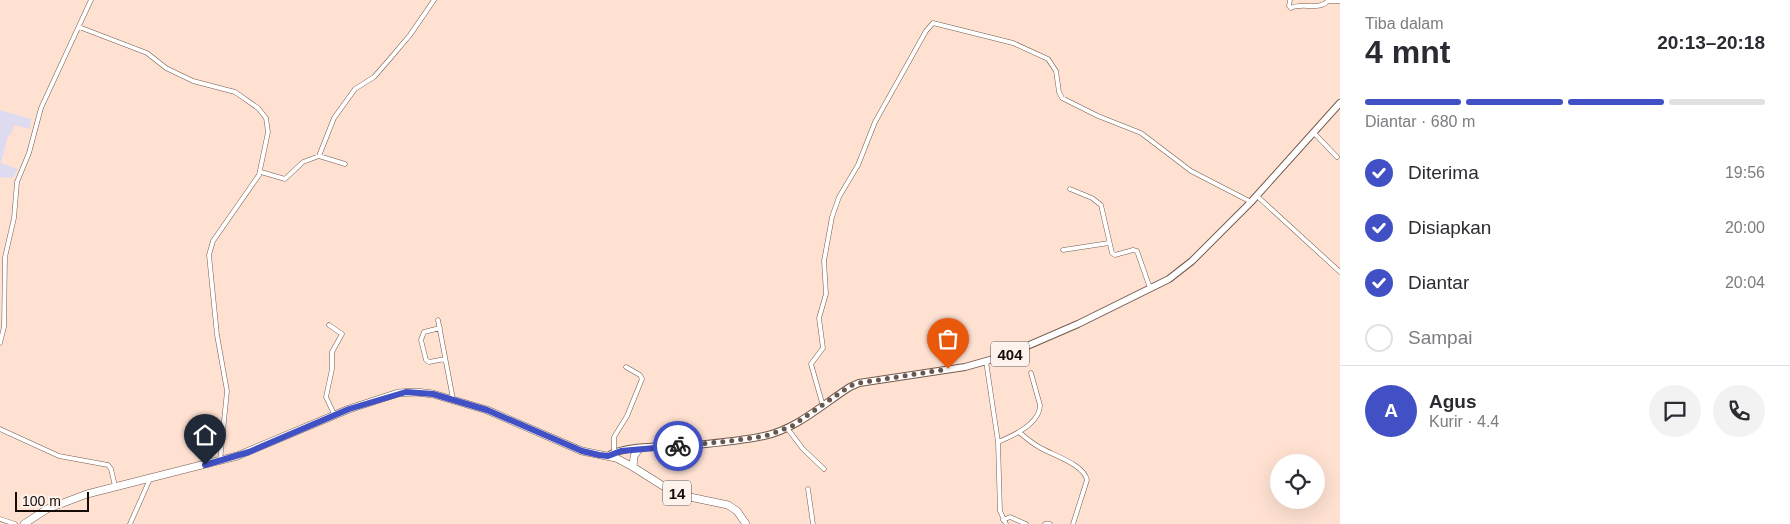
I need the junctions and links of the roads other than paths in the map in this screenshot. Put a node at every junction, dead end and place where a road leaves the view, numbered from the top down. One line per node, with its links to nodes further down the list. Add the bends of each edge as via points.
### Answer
1 (91, 0): 5 (street)
2 (434, 0): 8 (street, via 384,66 355,89 334,118)
3 (1290, 0): 4 (street, via 1291,8)
4 (1340, 1)
5 (79, 27): 11 (street, via 147,53 166,68 193,81 235,92 258,108 268,125); 22 (street, via 41,108 17,182 14,218 5,257 4,327)
6 (1340, 103): 7 (main road, 404)
7 (1314, 133): 9 (street); 13 (main road, 404)
8 (319, 156): 10 (street); 11 (street, via 303,162 285,179)
9 (1337, 157)
10 (345, 164)
11 (261, 172): 36 (street, via 213,241 209,255 217,335 227,391)
12 (1070, 189): 15 (street, via 1101,205)
13 (1257, 196): 14 (main road, 404); 17 (street)
14 (1251, 202): 18 (main road, 404, via 1192,260 1169,279); 28 (street, via 1191,170 1141,133 1062,98 1058,92 1056,71 1048,59 1013,43 933,23 875,122 830,224 824,264 826,297 819,318 823,348 811,364)
15 (1109, 242): 16 (street); 18 (street, via 1115,255 1137,251)
16 (1063, 250)
17 (1340, 272)
18 (1150, 288): 24 (main road, 404, via 1078,324)
19 (438, 320): 21 (street)
20 (329, 325): 29 (street, via 342,334 332,352 326,397)
21 (440, 328): 23 (street); 23 (street, via 424,332 421,340 426,360)
22 (0, 343)
23 (445, 358): 27 (street)
24 (986, 362): 28 (main road, 404, via 859,383); 33 (street)
25 (626, 367): 35 (street, via 642,379 627,416 614,437)
26 (1031, 373): 32 (street, via 1040,408)
27 (453, 400): 29 (highway, 14, via 406,392); 35 (highway, 14, via 507,417 582,451)
28 (823, 406): 30 (main road, 404)
29 (334, 414): 36 (highway, 14, via 249,452)
30 (787, 428): 34 (main road, 404, via 765,436 730,441); 38 (street)
31 (0, 429): 40 (street, via 59,456 108,464)
32 (1020, 433): 33 (street); 52 (street, via 1086,475)
33 (998, 442): 43 (street, via 1000,511)
34 (639, 449): 35 (main road, 404); 37 (highway)
35 (611, 454): 37 (highway, 14)
36 (220, 461): 39 (highway, 14)
37 (633, 466): 47 (highway, 14, via 662,486 685,496 728,505 737,510)
38 (824, 469)
39 (150, 477): 40 (highway, 14); 46 (street)
40 (115, 486): 45 (highway, 14, via 52,506)
41 (808, 490): 48 (street)
42 (0, 519): 44 (street)
43 (1004, 522): 49 (street, via 1010,517)
44 (14, 524)
45 (24, 524)
46 (130, 524)
47 (746, 524)
48 (813, 524)
49 (1026, 524)
50 (1045, 524): 51 (street)
51 (1050, 524)
52 (1073, 524)

